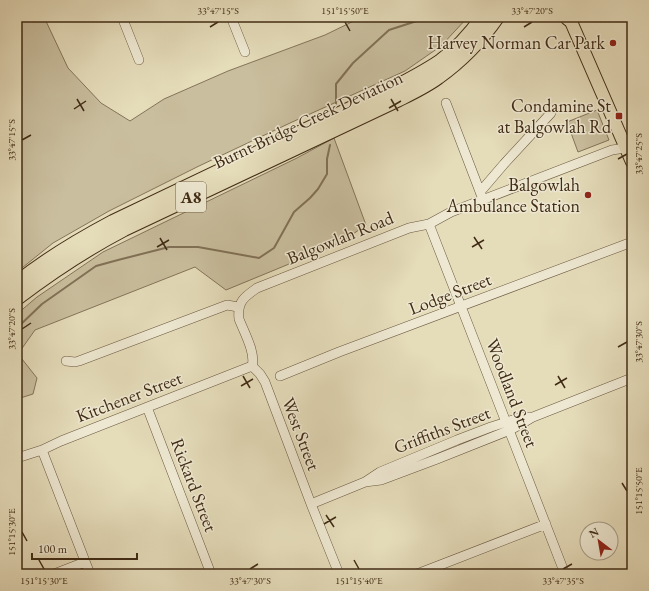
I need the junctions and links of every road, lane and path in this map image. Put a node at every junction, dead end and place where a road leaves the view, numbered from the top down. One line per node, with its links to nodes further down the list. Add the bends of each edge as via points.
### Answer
1 (122, 17): 7 (street)
2 (231, 17): 6 (street)
3 (483, 17): 15 (highway, Burnt Bridge Creek Deviation / A8, via 462,42 426,71 113,222 58,253)
4 (497, 17): 16 (highway, Burnt Bridge Creek Deviation / A8, via 483,37 458,62 417,90 113,235 84,251)
5 (569, 17): 10 (main road)
6 (244, 52)
7 (139, 60)
8 (446, 103): 12 (street)
9 (551, 112): 12 (street, via 504,164)
10 (629, 147): 11 (main road); 12 (street, Balgowlah Road, via 612,150)
11 (632, 162)
12 (481, 196): 13 (street, Balgowlah Road)
13 (429, 224): 17 (street, Woodland Street); 18 (street, Balgowlah Road, via 409,228 257,288 247,295)
14 (632, 242): 17 (street, Lodge Street)
15 (17, 283)
16 (17, 298)
17 (461, 307): 21 (street, Lodge Street); 24 (street, Woodland Street)
18 (238, 308): 19 (street, via 227,305 80,362); 20 (street, via 239,319 254,357)
19 (66, 361)
20 (252, 366): 23 (street, Kitchener Street); 27 (street, West Street, via 265,382)
21 (280, 376)
22 (632, 378): 24 (street, Griffiths Street)
23 (147, 408): 25 (street, Kitchener Street); 32 (street, Rickard Street)
24 (508, 426): 27 (street, Griffiths Street, via 438,459 381,480 365,482); 28 (street, Woodland Street)
25 (42, 450): 26 (street, Kitchener Street); 29 (street)
26 (17, 458)
27 (311, 504): 33 (street, West Street)
28 (546, 524): 34 (street); 35 (street, Woodland Street)
29 (85, 562): 30 (street); 31 (street)
30 (54, 574)
31 (90, 574)
32 (211, 574)
33 (339, 574)
34 (417, 574)
35 (565, 574)

